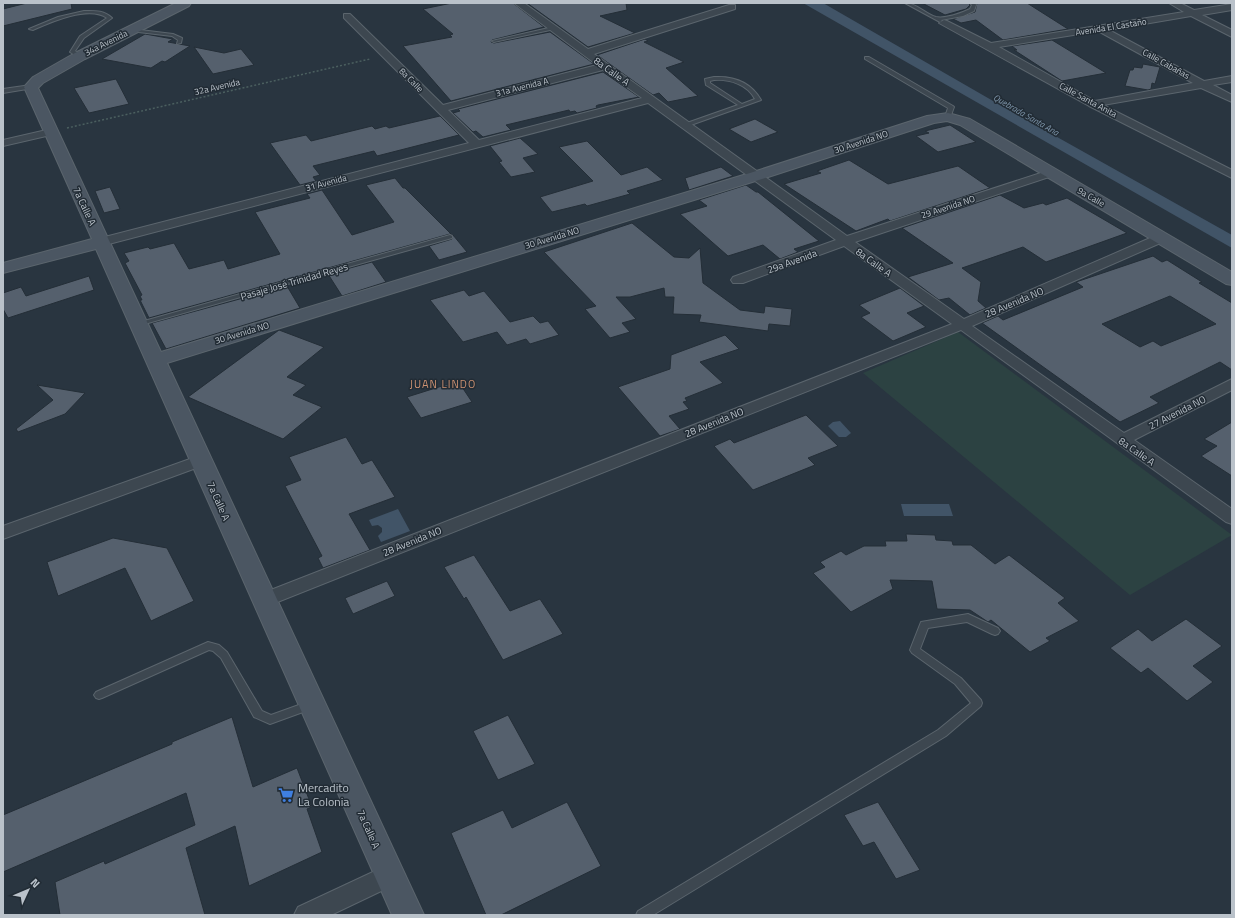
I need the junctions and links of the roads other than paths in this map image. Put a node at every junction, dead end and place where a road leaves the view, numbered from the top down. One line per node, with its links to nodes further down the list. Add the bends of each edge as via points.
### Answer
1 (185, 3): 16 (street, 34a Avenida)
2 (518, 3): 13 (street, 8a Calle A)
3 (908, 3): 12 (lane)
4 (972, 3): 12 (lane, via 972,10)
5 (1173, 3): 8 (street)
6 (732, 7): 21 (street)
7 (1232, 7): 8 (street, Avenida El Castaño)
8 (1194, 14): 11 (street); 14 (street, Avenida El Castaño)
9 (347, 16): 33 (street, 8a Calle)
10 (1232, 16): 11 (street)
11 (1207, 20): 17 (street)
12 (940, 21): 20 (street, Calle Santa Anita)
13 (553, 28): 18 (lane); 21 (street, 8a Calle A)
14 (1101, 28): 20 (street, Avenida El Castaño); 26 (street, Calle Cabañas)
15 (31, 29): 22 (lane, via 80,13 107,14 110,18 82,38 72,52)
16 (132, 30): 19 (lane, via 173,35 180,39); 22 (street, 34a Avenida)
17 (1232, 34)
18 (494, 41)
19 (178, 43)
20 (990, 46): 31 (street, Calle Santa Anita)
21 (586, 52): 24 (street, 8a Calle A)
22 (80, 56): 27 (street, 34a Avenida, via 38,80)
23 (867, 58): 34 (lane, via 951,107)
24 (605, 66): 29 (street, 8a Calle A); 33 (street, 31a Avenida A)
25 (1232, 79): 26 (street)
26 (1202, 84): 30 (street, Calle Cabañas); 31 (street)
27 (31, 87): 28 (lane); 36 (street, 7a Calle A)
28 (3, 91)
29 (650, 99): 35 (street, 8a Calle A); 38 (street, 31 Avenida)
30 (1232, 99)
31 (1093, 104): 40 (street, Calle Santa Anita)
32 (741, 105): 32 (lane, via 708,84 708,80 716,77 734,81 755,93 758,100); 35 (lane)
33 (440, 109): 38 (street, 8a Calle)
34 (948, 117): 39 (street, 9a Calle, via 965,122); 41 (street, 30 Avenida NO, via 932,119)
35 (686, 125): 41 (street, 8a Calle A)
36 (51, 132): 37 (street); 44 (street, 7a Calle A)
37 (3, 143)
38 (476, 144): 44 (street, 31 Avenida)
39 (1051, 173): 43 (street, 9a Calle); 45 (street, 29 Avenida NO)
40 (1232, 175)
41 (756, 176): 45 (street, 8a Calle A); 51 (street, 30 Avenida NO)
42 (450, 237): 49 (lane, Pasaje José Trinidad Reyes)
43 (1161, 238): 48 (street, 9a Calle); 50 (street, 28 Avenida NO)
44 (101, 242): 46 (street, 31 Avenida); 49 (street, 7a Calle A)
45 (845, 242): 47 (street, 29a Avenida); 50 (street, 8a Calle A)
46 (3, 268)
47 (738, 280)
48 (1232, 280)
49 (139, 324): 51 (street, 7a Calle A)
50 (962, 325): 53 (street, 8a Calle A); 57 (street, 28 Avenida NO)
51 (155, 360): 54 (street, 7a Calle A)
52 (1232, 384): 53 (street, 27 Avenida NO)
53 (1122, 440): 55 (street, 8a Calle A)
54 (201, 460): 56 (street); 57 (street, 7a Calle A)
55 (1232, 518)
56 (3, 532)
57 (264, 600): 60 (street, 7a Calle A)
58 (995, 631): 64 (lane, via 968,618 924,625 914,650 958,681 977,703 942,733)
59 (99, 695): 60 (lane, via 208,646 216,648 224,655 258,714 270,720)
60 (312, 704): 61 (street, 7a Calle A)
61 (390, 875): 62 (street); 63 (street, 7a Calle A)
62 (306, 915)
63 (408, 915)
64 (642, 915)

